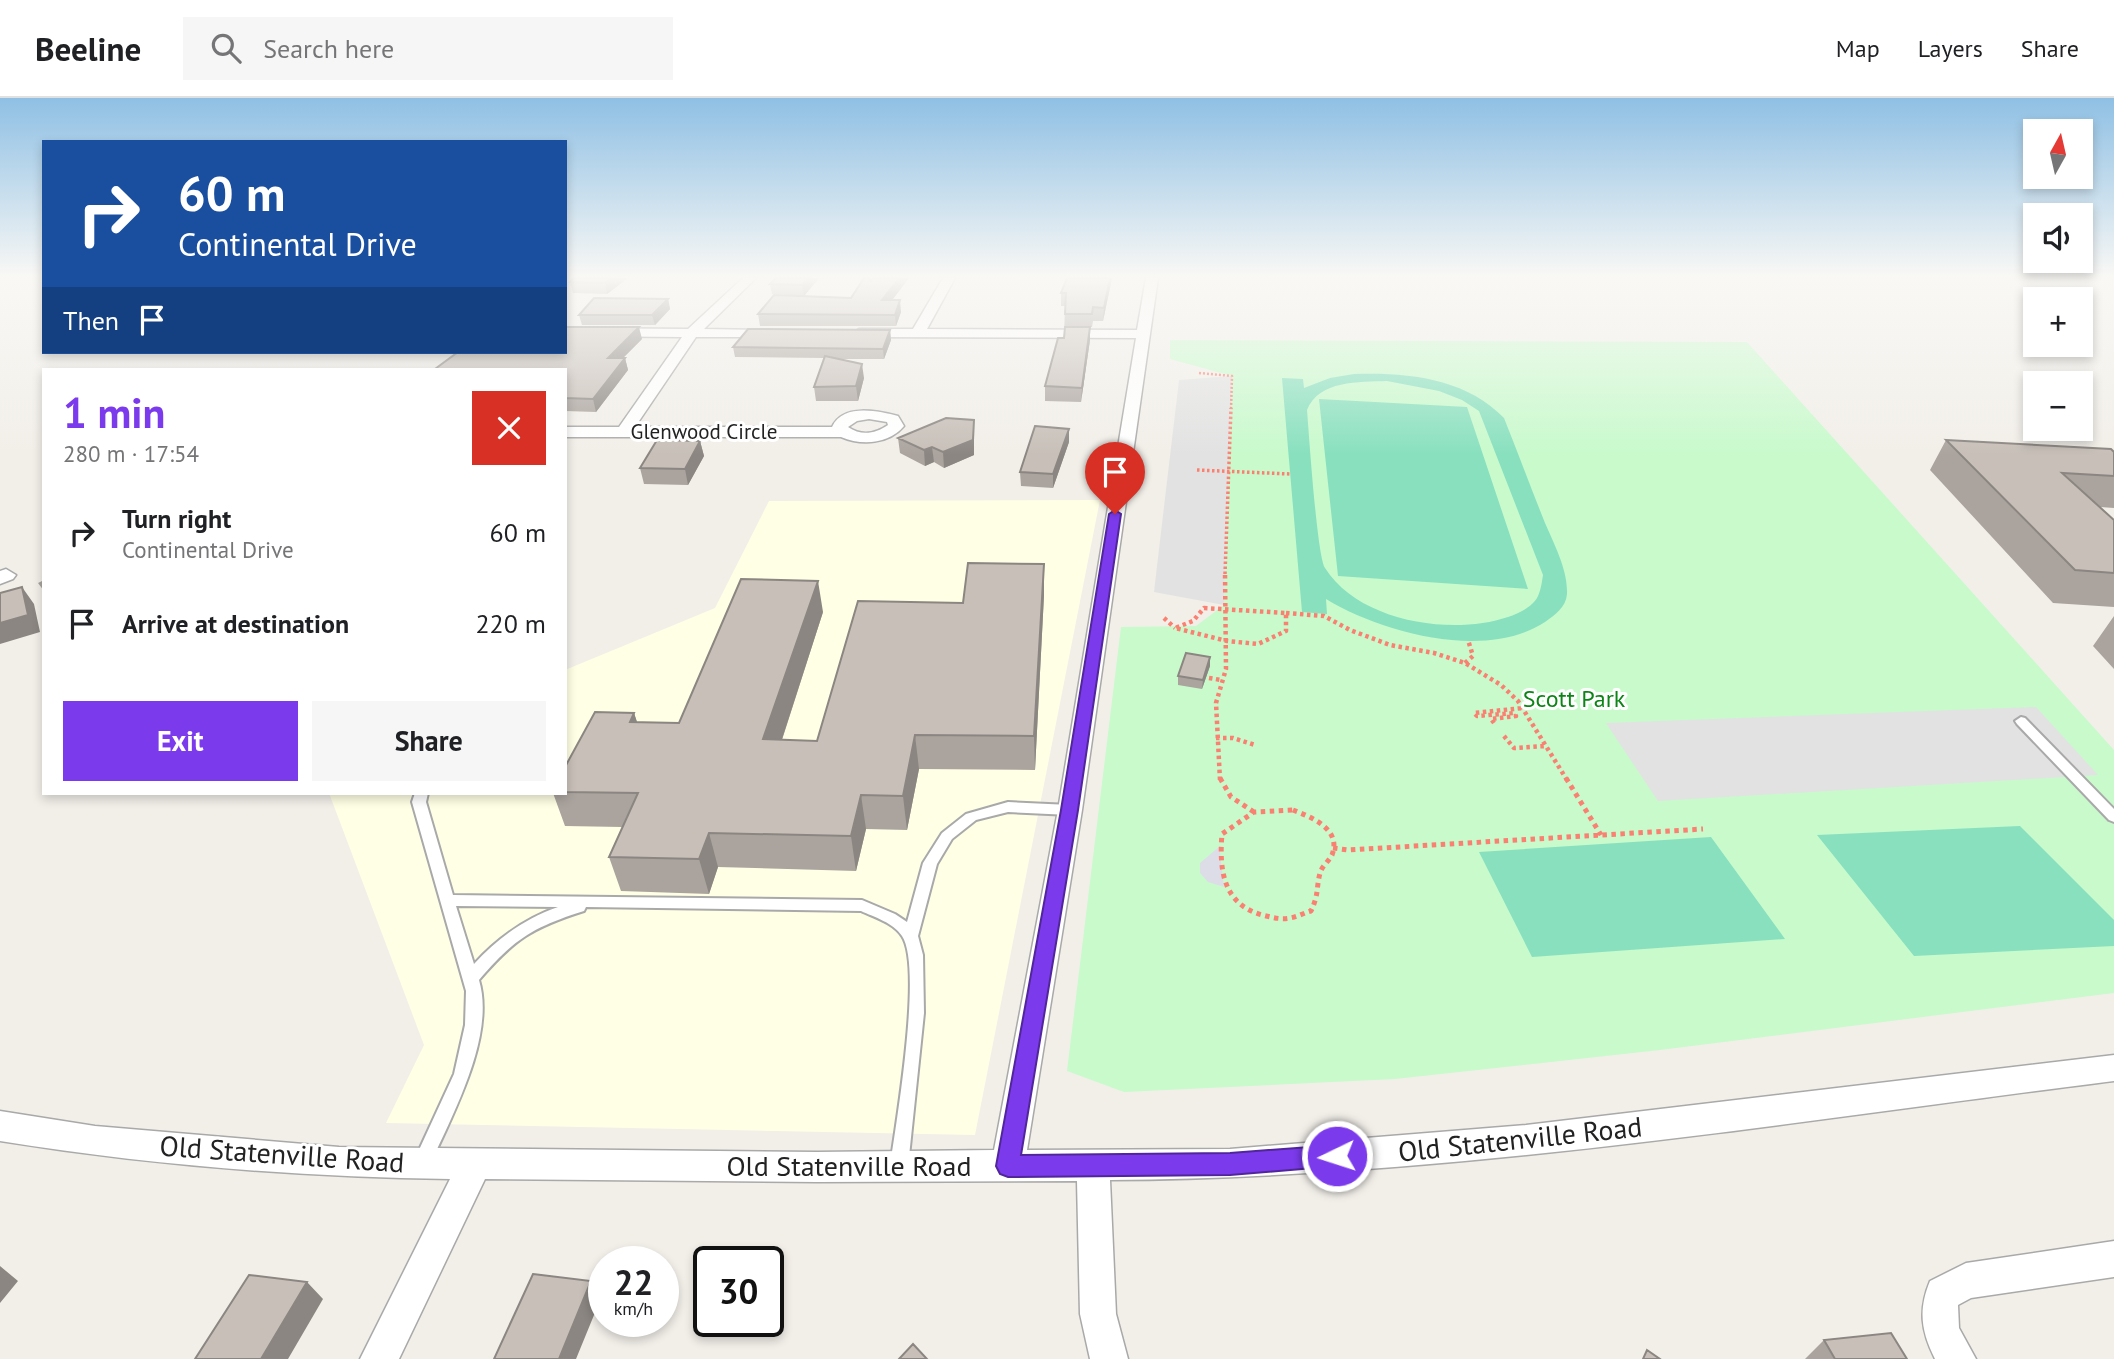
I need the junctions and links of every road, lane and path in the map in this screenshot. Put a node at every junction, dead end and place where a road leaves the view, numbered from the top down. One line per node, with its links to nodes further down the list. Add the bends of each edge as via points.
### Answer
1 (689, 337): 5 (street)
2 (1142, 337): 27 (street)
3 (1199, 373): 8 (path, via 1232,376)
4 (567, 432): 5 (street, Glenwood Circle)
5 (624, 432): 6 (street, Glenwood Circle)
6 (843, 432)
7 (1197, 470): 8 (path)
8 (1229, 472): 9 (path); 10 (path)
9 (1290, 474)
10 (1224, 609): 11 (path); 13 (path, via 1204,608 1193,621); 15 (path)
11 (1286, 613): 15 (path, via 1286,631 1258,644); 16 (path, via 1324,616 1390,645)
12 (1164, 618): 13 (path)
13 (1175, 628): 15 (path)
14 (1468, 640): 16 (path, via 1473,656)
15 (1227, 641): 18 (path)
16 (1465, 663): 19 (path, via 1501,685)
17 (1209, 678): 18 (path)
18 (1221, 680): 23 (path)
19 (1523, 708): 21 (path, via 1474,713 1516,716 1492,719); 25 (path)
20 (2021, 721): 29 (lane)
21 (1494, 723)
22 (1504, 736): 25 (path, via 1514,748)
23 (1216, 738): 24 (path); 28 (path, via 1220,782 1231,797)
24 (1255, 745)
25 (1546, 746): 31 (path)
26 (421, 795): 33 (lane)
27 (1070, 810): 35 (lane, via 1008,807 971,817 947,836 930,863); 42 (street)
28 (1254, 812): 32 (path, via 1293,810 1314,818 1328,829); 32 (path, via 1222,834 1220,853 1224,887 1233,900 1253,913 1285,919 1311,911 1319,893 1320,872)
29 (2114, 817)
30 (1703, 829): 31 (path)
31 (1601, 835): 32 (path)
32 (1333, 848)
33 (448, 900): 34 (lane); 36 (lane)
34 (597, 902): 35 (lane, via 862,906 891,918); 36 (lane, via 530,923 499,946)
35 (911, 935): 41 (lane, via 918,959 918,984)
36 (471, 978): 39 (lane, via 472,1025 462,1074)
37 (2114, 1068): 43 (street, Old Statenville Road, via 1525,1140 1230,1164)
38 (0, 1126): 39 (street, Old Statenville Road, via 122,1143 339,1162)
39 (422, 1163): 40 (street, Old Statenville Road)
40 (475, 1164): 41 (street, Old Statenville Road); 45 (street)
41 (899, 1166): 42 (street, Old Statenville Road)
42 (1008, 1166): 43 (street, Old Statenville Road)
43 (1093, 1166): 46 (street, via 1098,1314)
44 (2114, 1259): 47 (street, via 1966,1281 1943,1294 1937,1313)
45 (379, 1359)
46 (1110, 1359)
47 (1957, 1359)

